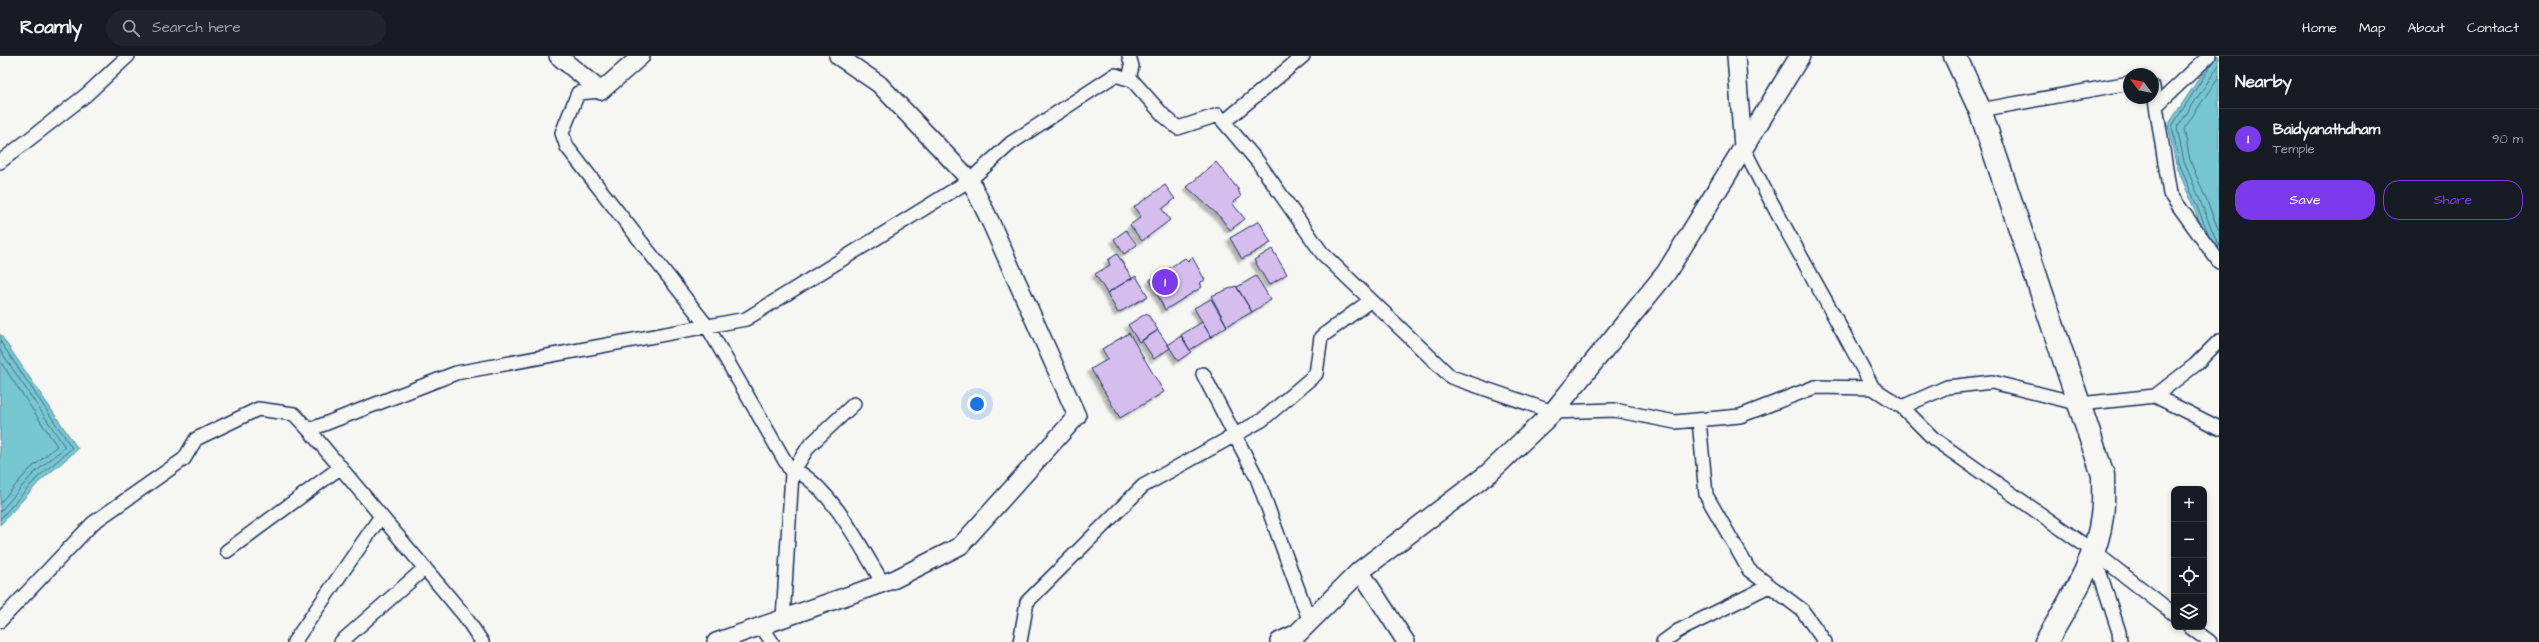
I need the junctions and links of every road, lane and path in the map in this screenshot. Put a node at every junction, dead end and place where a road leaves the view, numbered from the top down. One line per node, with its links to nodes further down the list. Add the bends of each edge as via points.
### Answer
1 (128, 56): 18 (street, via 86,95)
2 (558, 56): 13 (street)
3 (641, 56): 13 (street)
4 (838, 56): 19 (street, via 879,84)
5 (1129, 56): 11 (street, via 1132,66)
6 (1303, 56): 16 (street)
7 (1736, 56): 17 (street)
8 (1800, 56): 17 (main road)
9 (1955, 56): 15 (highway)
10 (2209, 56): 14 (street)
11 (1129, 79): 16 (street, via 1178,128 1218,115); 19 (street, via 1114,75 1011,143)
12 (2123, 84): 15 (street)
13 (601, 91): 22 (street, via 578,93 562,133 567,147)
14 (2156, 105): 20 (street, via 2170,194)
15 (1980, 110): 28 (highway)
16 (1224, 122): 21 (street, via 1258,162 1322,253)
17 (1742, 147): 25 (street); 30 (main road, via 1666,273)
18 (0, 162)
19 (970, 180): 22 (street, via 746,319); 42 (street, via 1077,416 960,546)
20 (2219, 262)
21 (1371, 300): 30 (street, via 1451,377); 34 (street, via 1321,337 1316,374 1262,420)
22 (707, 326): 33 (street, via 456,373); 36 (street)
23 (2219, 341): 26 (street, via 2195,365)
24 (1203, 374): 34 (street)
25 (1873, 388): 29 (street); 31 (street, via 1815,387 1740,416)
26 (2155, 396): 28 (street); 32 (street)
27 (854, 404): 36 (street, via 809,446)
28 (2080, 404): 29 (street, via 1992,382 1948,387); 39 (highway, via 2103,475 2102,516)
29 (1902, 407): 39 (street, via 1934,439)
30 (1553, 412): 31 (street, via 1614,410 1675,422); 41 (main road, via 1489,473)
31 (1699, 420): 43 (street, via 1706,495 1749,570)
32 (2219, 428)
33 (309, 430): 35 (street); 46 (street, via 294,414 258,409 196,439 184,459 93,523)
34 (1236, 434): 47 (street, via 1257,478); 55 (street, via 1143,486 1027,602)
35 (341, 467): 37 (street); 38 (street)
36 (792, 473): 42 (street, via 799,472 809,478 840,515); 45 (street)
37 (381, 516): 40 (street); 50 (street)
38 (227, 551)
39 (2093, 551): 44 (street); 60 (highway, via 2075,591); 61 (street)
40 (425, 568): 51 (street); 52 (street, via 464,614)
41 (1360, 571): 47 (main road); 57 (street)
42 (883, 583): 45 (street)
43 (1769, 586): 58 (street, via 1678,631); 59 (street, via 1802,610)
44 (2171, 612)
45 (783, 618): 48 (street)
46 (0, 621)
47 (1310, 622): 56 (main road, via 1297,634)
48 (761, 626): 53 (street); 54 (street)
49 (2194, 630): 62 (street)
50 (294, 642)
51 (341, 642)
52 (482, 642)
53 (716, 642)
54 (772, 642)
55 (1020, 642)
56 (1280, 642)
57 (1406, 642)
58 (1662, 642)
59 (1825, 642)
60 (2046, 642)
61 (2120, 642)
62 (2210, 642)

